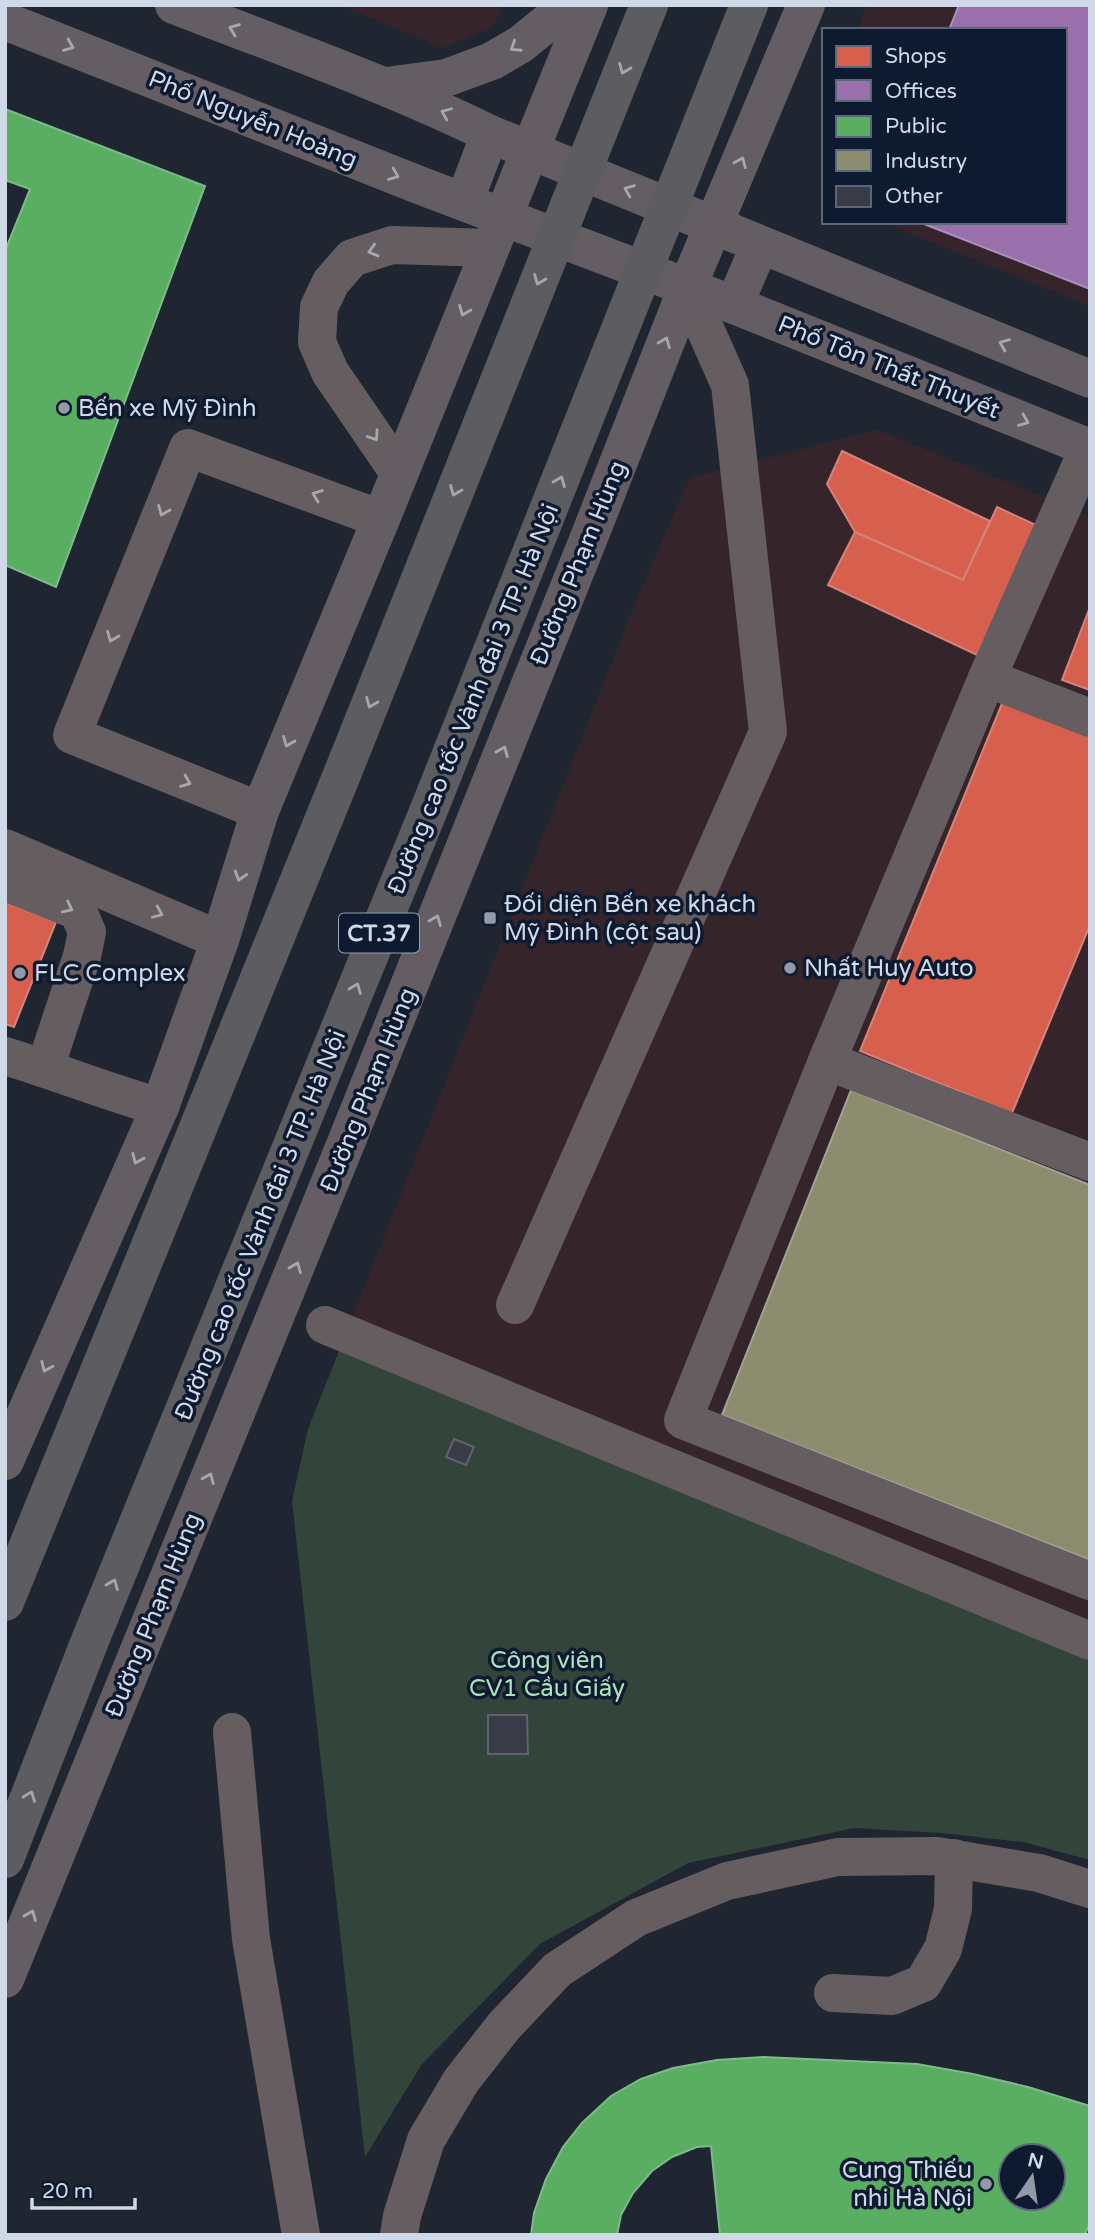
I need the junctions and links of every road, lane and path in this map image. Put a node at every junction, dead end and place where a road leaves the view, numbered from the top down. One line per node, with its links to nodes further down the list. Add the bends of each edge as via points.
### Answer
1 (174, 5): 8 (main road, one-way to 1)
2 (569, 5): 8 (main road, one-way to 8, via 492,61 446,78)
3 (589, 5): 10 (main road)
4 (649, 5): 36 (highway, one-way to 36, bridge, via 349,760)
5 (749, 5): 40 (highway, Đường cao tốc Vành đai 3 TP. Hà Nội / CT.37, one-way to 5, bridge)
6 (806, 5): 12 (main road, Đường Phạm Hùng, one-way to 6)
7 (5, 21): 11 (main road, Phố Nguyễn Hoàng, one-way to 11)
8 (381, 86): 9 (main road, one-way to 8)
9 (490, 134): 10 (main road); 11 (main road)
10 (531, 149): 12 (main road, one-way to 10); 13 (main road)
11 (464, 202): 13 (main road, Phố Nguyễn Hoàng)
12 (715, 225): 14 (main road); 15 (main road, Đường Phạm Hùng)
13 (496, 232): 15 (main road, Phố Nguyễn Hoàng); 19 (main road, one-way to 19); 19 (street, one-way to 19, via 392,245 352,258 331,282 318,307 317,342 330,372)
14 (760, 245): 16 (main road); 17 (main road, one-way to 14)
15 (687, 288): 16 (main road, Phố Tôn Thất Thuyết); 32 (street, via 730,386 768,732); 42 (main road, Đường Phạm Hùng, one-way to 15, via 343,1151)
16 (734, 305): 18 (main road, Phố Tôn Thất Thuyết, one-way to 18)
17 (1090, 379)
18 (1089, 447): 21 (street)
19 (399, 473): 20 (main road)
20 (381, 519): 23 (main road, one-way to 23); 23 (street, one-way to 23, via 188,448 72,734)
21 (988, 678): 22 (street); 28 (street)
22 (1090, 718)
23 (260, 811): 26 (main road, one-way to 26)
24 (5, 848): 26 (street, one-way to 26)
25 (5, 882): 29 (street, one-way to 29, via 78,911 87,932)
26 (220, 940): 30 (main road)
27 (5, 1056): 29 (street)
28 (827, 1061): 31 (street); 35 (street, via 683,1420)
29 (45, 1068): 30 (street)
30 (160, 1107): 34 (main road, one-way to 34)
31 (1090, 1162)
32 (514, 1305)
33 (325, 1325): 37 (street)
34 (5, 1461)
35 (1090, 1581)
36 (5, 1602)
37 (1090, 1641)
38 (232, 1732): 44 (street, via 251,1939)
39 (954, 1858): 41 (street, via 1039,1872); 43 (street, via 953,1909 943,1949 923,1983 892,1996); 45 (street, via 838,1857 727,1881 636,1918 558,1970 504,2026 461,2081 426,2140)
40 (5, 1859)
41 (1090, 1889)
42 (5, 1979)
43 (832, 1993)
44 (301, 2235)
45 (399, 2235)

